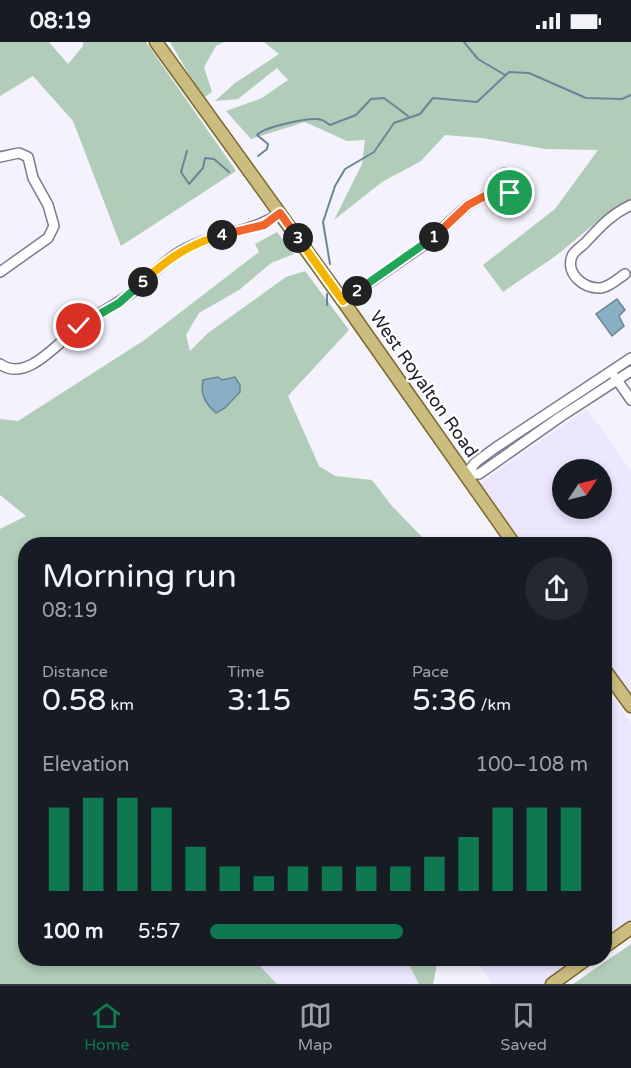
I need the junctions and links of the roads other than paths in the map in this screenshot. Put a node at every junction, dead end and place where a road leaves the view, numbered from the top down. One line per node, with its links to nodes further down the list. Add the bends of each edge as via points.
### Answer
1 (156, 42): 5 (main road, West Royalton Road)
2 (0, 157): 6 (street, via 19,153 28,157 54,226 48,238)
3 (498, 189): 8 (street, via 468,205 424,245)
4 (631, 205): 7 (street, via 596,228 571,260 571,268 582,285 603,288)
5 (280, 213): 8 (main road, West Royalton Road); 10 (street, via 264,225 208,239 174,255 119,303 68,334 25,369 13,370)
6 (0, 272)
7 (625, 274)
8 (343, 301): 15 (main road, West Royalton Road)
9 (631, 358): 11 (street)
10 (0, 364)
11 (610, 370): 13 (street); 15 (street, via 495,448)
12 (631, 371): 13 (street)
13 (617, 380): 14 (street); 15 (street, via 479,474)
14 (631, 400)
15 (466, 474): 16 (main road, West Royalton Road)
16 (509, 537)
17 (612, 680): 18 (main road)
18 (631, 706)
19 (631, 928): 20 (main road)
20 (612, 941)
21 (577, 966): 22 (main road)
22 (552, 984)

